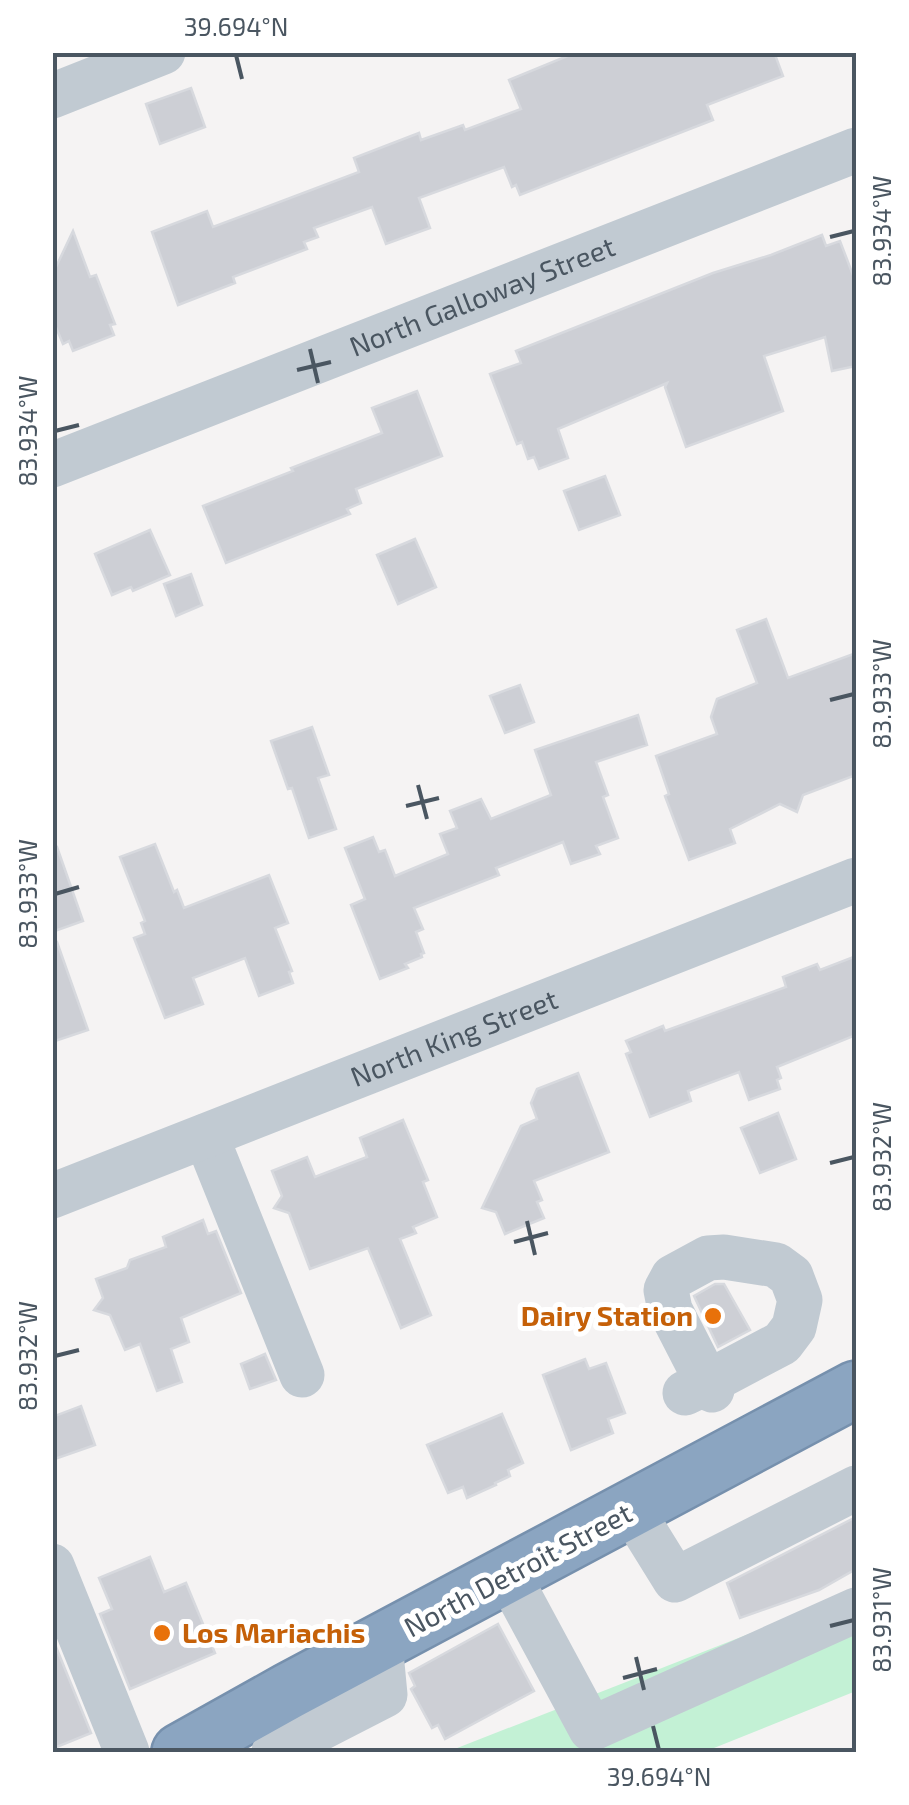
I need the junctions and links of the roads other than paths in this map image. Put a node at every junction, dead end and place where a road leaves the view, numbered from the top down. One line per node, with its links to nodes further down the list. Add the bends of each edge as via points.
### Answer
1 (163, 52): 2 (street)
2 (52, 96)
3 (856, 150): 4 (street, North Galloway Street)
4 (52, 464)
5 (856, 880): 6 (street, North King Street)
6 (206, 1136): 7 (street, North King Street); 8 (street)
7 (52, 1196)
8 (302, 1375)
9 (856, 1389): 11 (highway, North Detroit Street)
10 (856, 1488): 11 (street, via 675,1580)
11 (631, 1510): 13 (highway, North Detroit Street)
12 (52, 1566): 17 (street)
13 (508, 1575): 14 (street, via 592,1729); 15 (highway, North Detroit Street)
14 (856, 1610)
15 (380, 1643): 16 (highway, North Detroit Street); 18 (street, via 385,1695)
16 (196, 1744): 18 (street)
17 (127, 1752)
18 (272, 1752)

